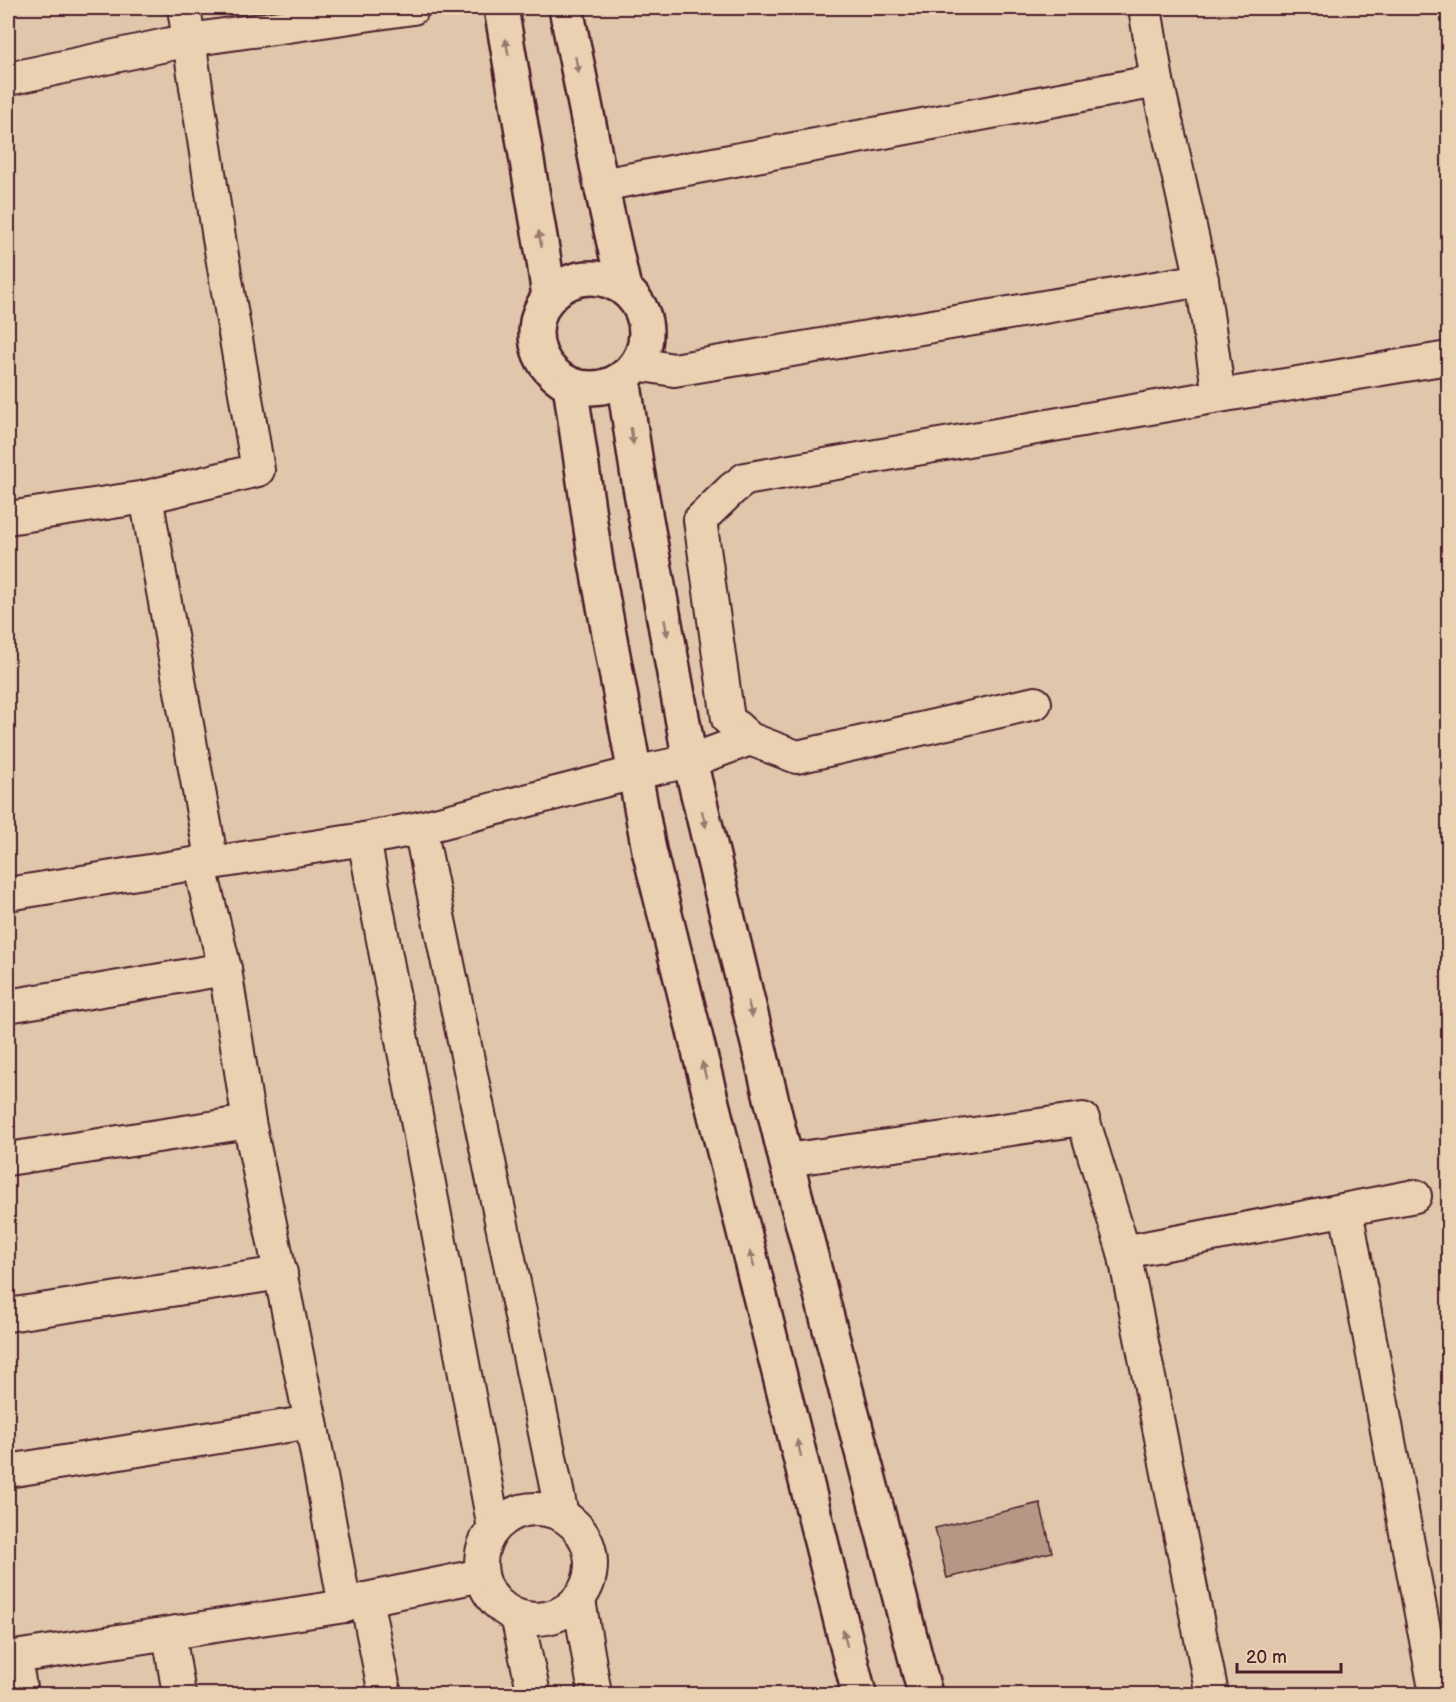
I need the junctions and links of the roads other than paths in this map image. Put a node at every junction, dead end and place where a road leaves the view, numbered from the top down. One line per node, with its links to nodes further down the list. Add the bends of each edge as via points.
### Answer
1 (184, 8): 6 (street)
2 (413, 8): 6 (street)
3 (501, 8): 12 (main road, one-way to 3)
4 (566, 8): 9 (main road, one-way to 9)
5 (1145, 8): 8 (street)
6 (189, 40): 7 (street); 17 (street, via 258,470)
7 (8, 79)
8 (1157, 81): 9 (street); 10 (street)
9 (600, 185): 11 (main road)
10 (1202, 280): 14 (street, via 674,370); 16 (street)
11 (624, 288): 12 (main road, via 601,279 576,279); 14 (main road, via 637,302 647,336 642,354)
12 (549, 297): 15 (main road, via 539,312 536,346 554,376)
13 (1449, 358): 16 (street)
14 (630, 371): 15 (main road, via 603,388); 21 (main road, one-way to 21, via 637,470)
15 (570, 385): 22 (main road, via 596,563)
16 (1219, 396): 20 (street, via 745,479 738,484 700,520 728,718)
17 (146, 497): 18 (street); 25 (street)
18 (8, 518)
19 (1035, 703): 20 (street, via 797,757)
20 (750, 739): 21 (street)
21 (690, 762): 22 (street); 31 (main road, one-way to 31)
22 (634, 772): 23 (street); 53 (main road, one-way to 22, via 649,850)
23 (420, 828): 24 (street); 39 (street)
24 (364, 839): 25 (street); 40 (street)
25 (205, 863): 26 (street); 27 (street)
26 (8, 894)
27 (225, 969): 28 (street); 29 (street)
28 (8, 1006)
29 (249, 1122): 30 (street); 35 (street)
30 (8, 1159)
31 (786, 1160): 34 (street, via 1083,1119); 54 (main road)
32 (1414, 1196): 33 (street)
33 (1346, 1210): 34 (street); 45 (street)
34 (1124, 1252): 55 (street)
35 (281, 1273): 36 (street); 37 (street)
36 (8, 1314)
37 (311, 1422): 38 (street); 43 (street)
38 (8, 1471)
39 (562, 1515): 40 (street, via 538,1508 514,1513); 42 (street, via 581,1531 591,1553 590,1578)
40 (494, 1528): 41 (street, via 483,1550)
41 (482, 1575): 43 (street); 44 (street, via 494,1600)
42 (579, 1600): 44 (street, via 561,1614 540,1619); 52 (street)
43 (356, 1602): 46 (street); 50 (street)
44 (517, 1616): 51 (street)
45 (1437, 1633): 56 (street)
46 (170, 1634): 47 (street); 49 (street)
47 (11, 1658): 48 (street)
48 (21, 1695)
49 (178, 1695)
50 (385, 1695)
51 (534, 1695)
52 (595, 1695)
53 (860, 1695)
54 (925, 1695)
55 (1212, 1695)
56 (1436, 1695)

